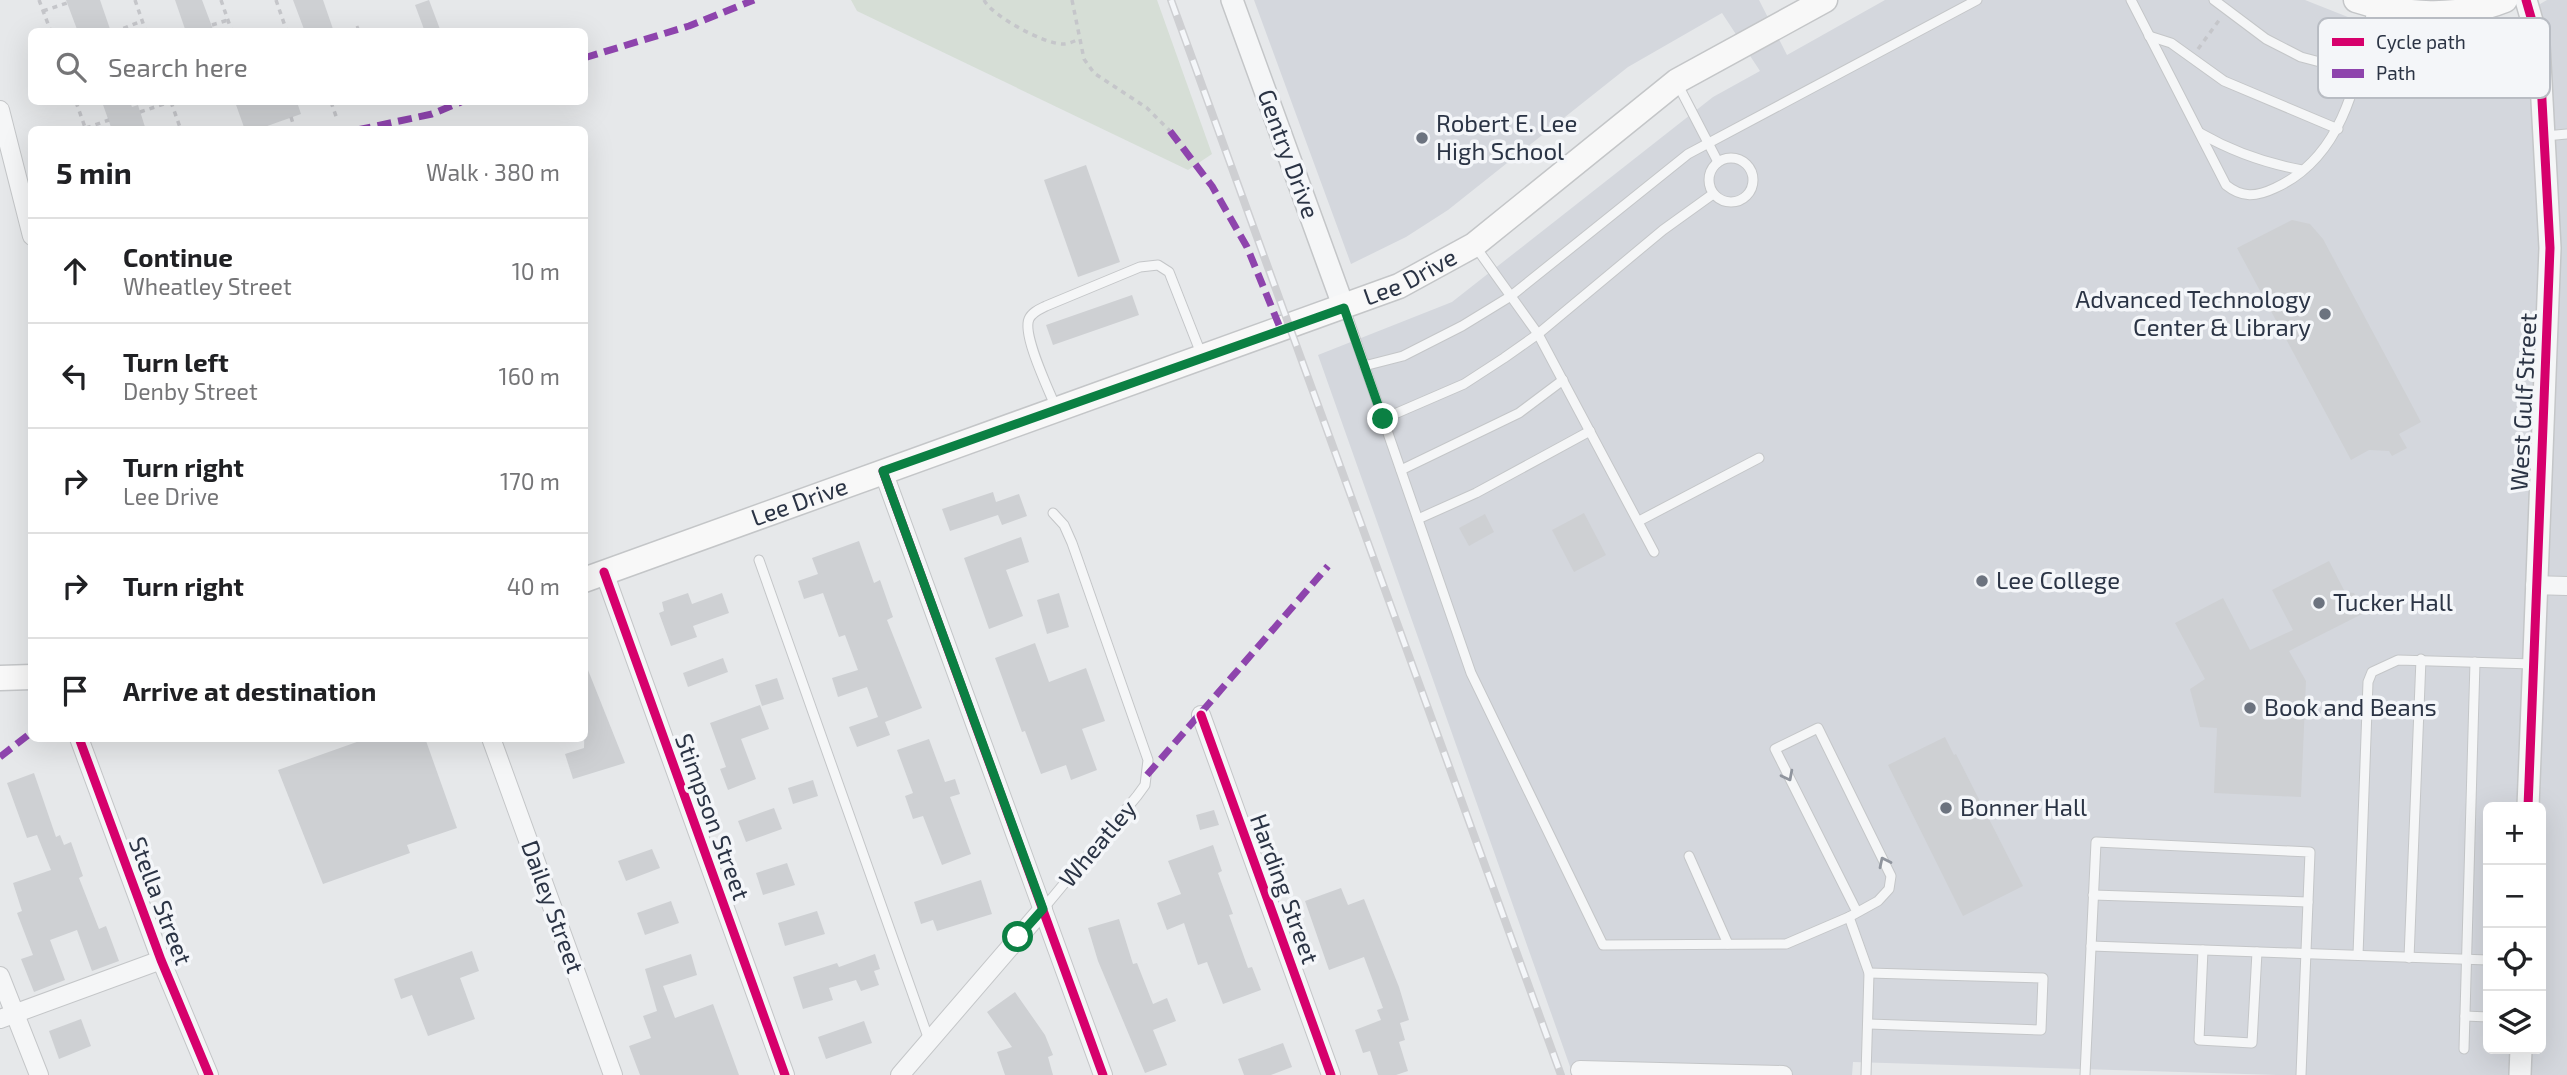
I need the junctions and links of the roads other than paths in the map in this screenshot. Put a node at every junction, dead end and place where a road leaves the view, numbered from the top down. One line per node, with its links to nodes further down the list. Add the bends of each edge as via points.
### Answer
1 (1232, 0): 27 (street, Gentry Drive)
2 (1825, 0): 12 (main road, Lee Drive)
3 (1977, 0): 20 (lane)
4 (2131, 0): 10 (lane)
5 (2214, 0): 11 (lane, via 2266,39)
6 (2505, 0): 8 (main road, via 2448,13 2396,12)
7 (2526, 0): 9 (street, West Gulf Street)
8 (2365, 3)
9 (2531, 18)
10 (2149, 36): 16 (lane, via 2171,43 2224,81); 17 (lane)
11 (2318, 61)
12 (1677, 81): 20 (lane); 25 (main road, Lee Drive)
13 (2349, 98): 16 (lane)
14 (2542, 98): 19 (street, West Gulf Street)
15 (0, 110): 24 (street)
16 (2338, 129): 22 (lane)
17 (2199, 132): 22 (lane, via 2232,151); 22 (lane, via 2226,185 2238,195 2267,192)
18 (2567, 135): 19 (lane)
19 (2545, 136): 44 (street, West Gulf Street, via 2550,248)
20 (1709, 145): 21 (lane); 26 (lane, via 1688,154)
21 (1718, 162): 23 (lane, via 1709,174); 23 (lane, via 1740,159 1751,170 1753,184 1739,201 1725,202)
22 (2302, 170)
23 (1713, 194): 28 (lane)
24 (28, 220)
25 (1474, 245): 26 (lane); 27 (main road, Lee Drive, via 1399,286)
26 (1511, 296): 28 (lane); 30 (lane, via 1430,343)
27 (1344, 308): 29 (main road, Lee Drive); 30 (lane)
28 (1538, 334): 31 (lane); 33 (lane, via 1464,384)
29 (1203, 358): 32 (main road, Lee Drive); 32 (lane, via 1169,272 1158,265 1140,267 1046,306 1027,321)
30 (1364, 366): 33 (lane)
31 (1563, 380): 34 (lane); 36 (lane, via 1519,413)
32 (1056, 409): 37 (main road, Lee Drive)
33 (1383, 419): 36 (lane)
34 (1590, 431): 39 (lane); 40 (lane)
35 (1759, 458): 40 (lane)
36 (1401, 470): 39 (lane)
37 (883, 471): 43 (main road, Lee Drive); 58 (street)
38 (1053, 513): 58 (lane, Wheatley, via 1072,542 1145,746 1147,775 1138,796)
39 (1418, 519): 60 (lane, via 1471,673 1603,945)
40 (1639, 521): 41 (lane)
41 (1654, 552)
42 (760, 560): 76 (lane)
43 (594, 576): 84 (street, Stimpson Street)
44 (2535, 585): 45 (street); 48 (street, West Gulf Street)
45 (2567, 586)
46 (2421, 659): 47 (lane); 65 (lane, via 2382,666 2372,671 2368,682); 66 (lane)
47 (2475, 662): 48 (lane); 68 (lane)
48 (2533, 664): 54 (street, West Gulf Street)
49 (28, 677): 50 (main road)
50 (0, 678)
51 (1201, 715): 87 (street, Harding Street)
52 (80, 742): 67 (street, Stella Street)
53 (492, 742): 83 (street, Dailey Street)
54 (2528, 802)
55 (1689, 856): 60 (lane)
56 (2094, 894): 57 (lane); 57 (lane, via 2096,842 2310,852); 61 (lane)
57 (2308, 902): 64 (lane)
58 (1043, 909): 76 (street); 86 (street)
59 (1853, 915): 59 (lane, one-way to 59, via 1878,901 1889,889 1891,876 1818,728 1775,749); 60 (lane, via 1786,944); 70 (lane)
60 (1728, 944)
61 (2091, 946): 62 (lane); 90 (lane)
62 (2203, 950): 63 (lane); 63 (lane, via 2199,1040 2252,1043)
63 (2257, 952): 64 (lane)
64 (2306, 954): 65 (lane); 91 (lane)
65 (2358, 956): 66 (lane)
66 (2409, 958): 68 (lane)
67 (161, 960): 72 (street); 82 (street, Stella Street)
68 (2467, 960): 69 (lane); 73 (lane)
69 (2483, 960)
70 (1869, 974): 75 (lane); 75 (lane, via 2043,978 2041,1030)
71 (0, 976): 72 (street)
72 (7, 1016): 81 (street)
73 (2465, 1016): 74 (lane); 77 (lane)
74 (2483, 1017)
75 (1869, 1024): 89 (lane)
76 (929, 1040): 85 (street)
77 (2464, 1049)
78 (2521, 1054): 92 (street)
79 (1580, 1070): 80 (street)
80 (1702, 1074): 88 (street)
81 (39, 1075)
82 (209, 1075)
83 (613, 1075)
84 (785, 1075)
85 (900, 1075)
86 (1103, 1075)
87 (1331, 1075)
88 (1783, 1075)
89 (1866, 1075)
90 (2085, 1075)
91 (2301, 1075)
92 (2520, 1075)

